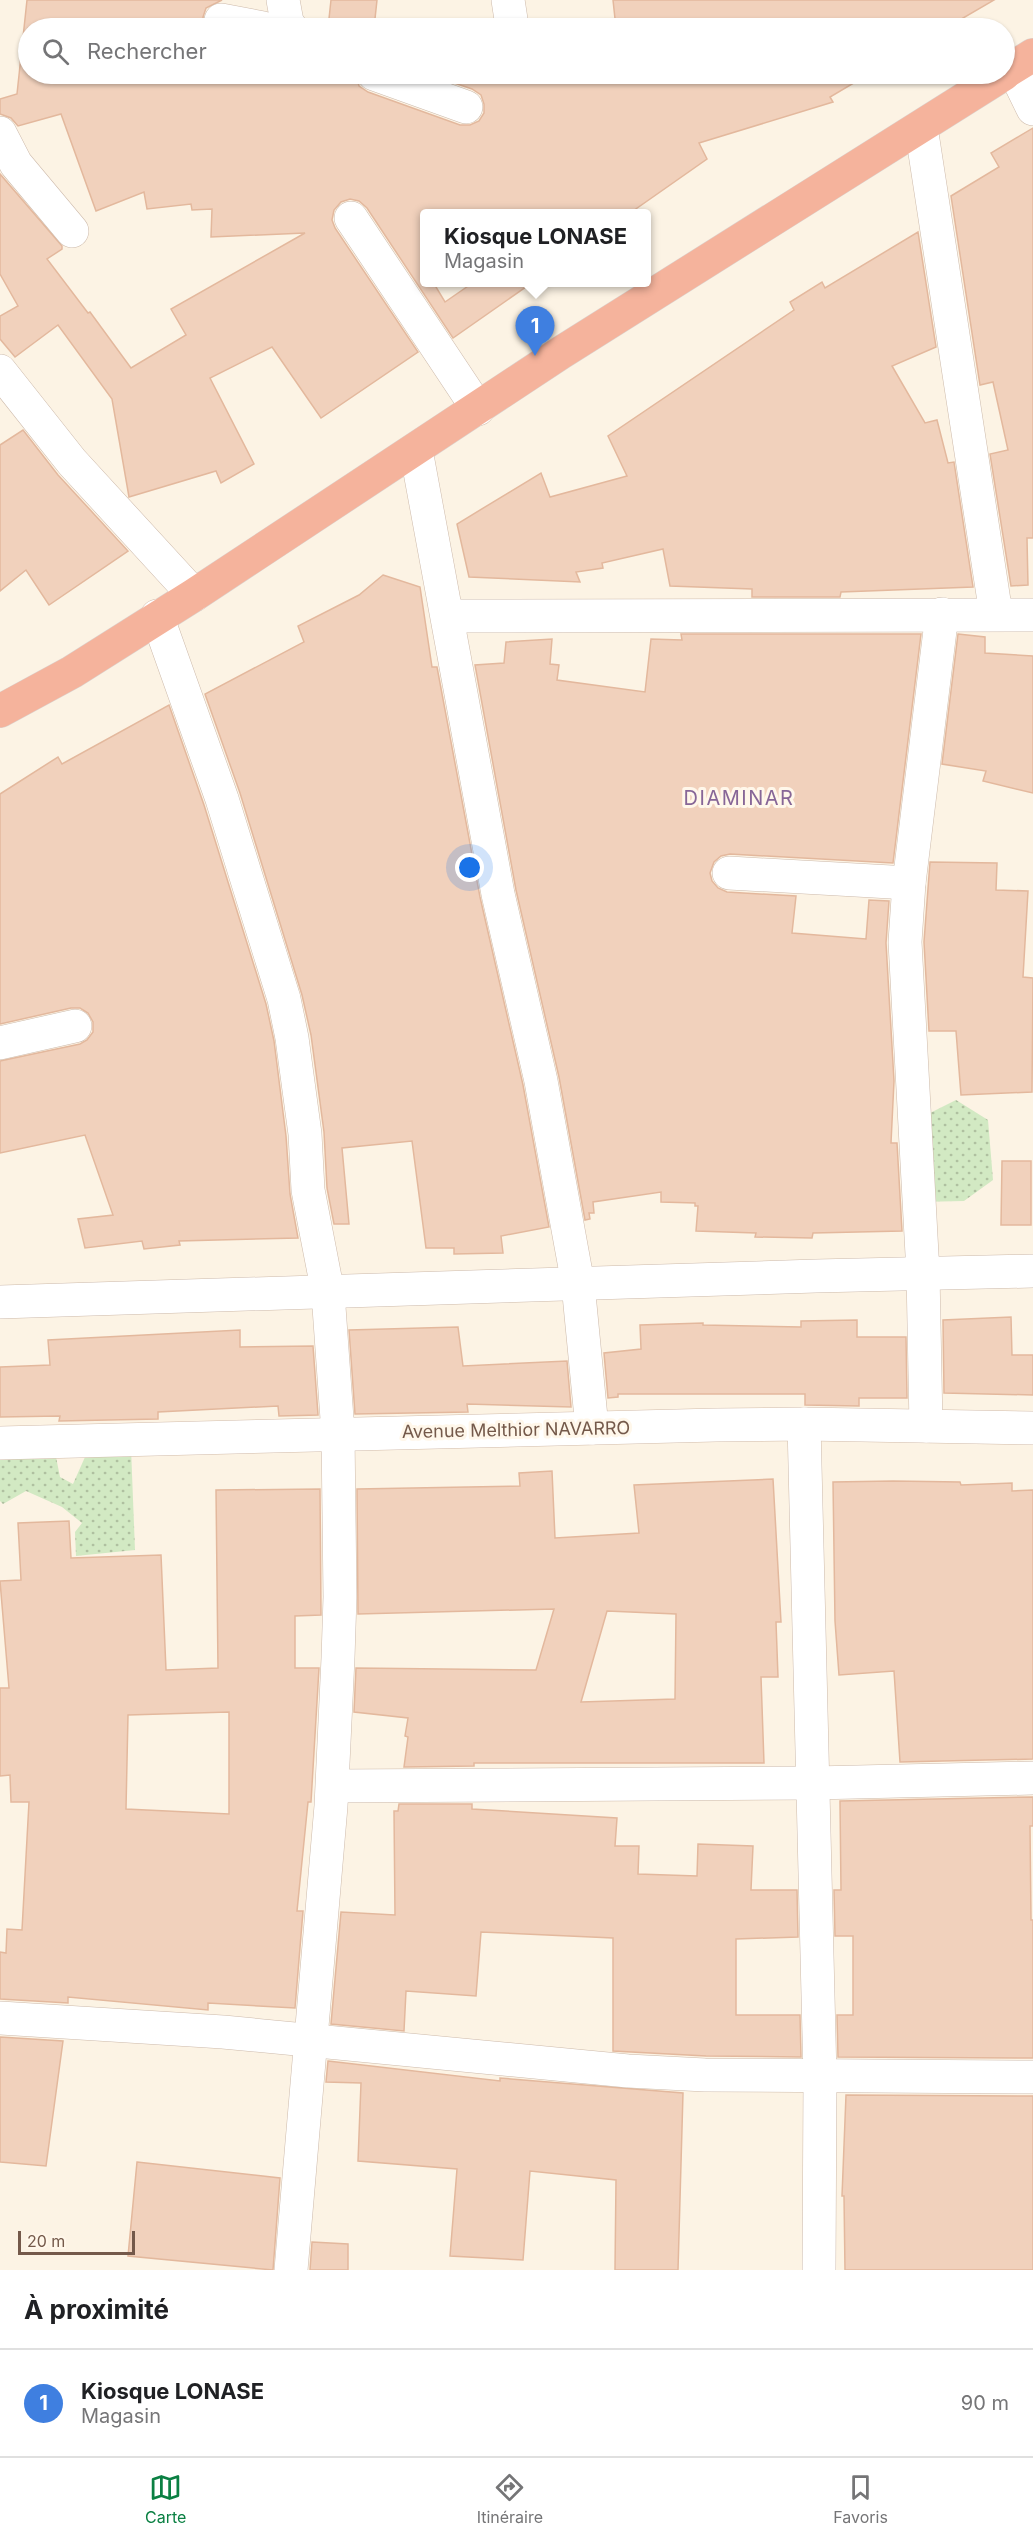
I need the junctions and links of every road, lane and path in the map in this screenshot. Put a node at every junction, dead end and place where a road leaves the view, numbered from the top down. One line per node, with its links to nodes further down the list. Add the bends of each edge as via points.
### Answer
1 (283, 0): 2 (street)
2 (286, 18)
3 (1015, 69): 7 (street)
4 (402, 84): 6 (street)
5 (988, 84): 8 (highway)
6 (466, 107)
7 (1033, 109)
8 (921, 127): 13 (highway); 17 (street)
9 (0, 133): 11 (street, via 16,164)
10 (351, 218): 13 (street)
11 (72, 231)
12 (0, 371): 15 (street, via 72,462)
13 (478, 409): 14 (highway)
14 (416, 450): 15 (highway); 20 (street)
15 (194, 595): 19 (highway)
16 (942, 614): 17 (street); 20 (street); 23 (street)
17 (996, 614): 18 (street)
18 (1033, 615)
19 (157, 616): 21 (highway, via 72,672); 29 (street, via 222,799 284,999 305,1134 308,1190)
20 (448, 616): 28 (street, via 498,894 541,1081)
21 (0, 711)
22 (729, 873): 23 (street)
23 (909, 884): 27 (street, via 905,942)
24 (75, 1026): 25 (street)
25 (0, 1043)
26 (1033, 1271): 27 (street)
27 (923, 1274): 28 (street); 32 (street)
28 (578, 1284): 29 (street); 33 (street)
29 (328, 1293): 30 (street); 35 (street)
30 (0, 1302)
31 (804, 1424): 32 (street, Avenue Melthior NAVARRO); 33 (street, Avenue Melthior NAVARRO); 38 (street)
32 (926, 1426): 34 (street, Avenue Melthior NAVARRO)
33 (592, 1428): 35 (street, Avenue Melthior NAVARRO)
34 (1033, 1428)
35 (338, 1433): 36 (street, Avenue Melthior NAVARRO); 39 (street, via 340,1597)
36 (0, 1443)
37 (1033, 1778): 38 (street)
38 (814, 1783): 39 (street); 42 (street)
39 (333, 1786): 41 (street)
40 (0, 2018): 41 (street)
41 (310, 2039): 42 (street, via 628,2071); 44 (street)
42 (820, 2077): 43 (street); 45 (street)
43 (1033, 2077)
44 (291, 2270)
45 (819, 2270)

